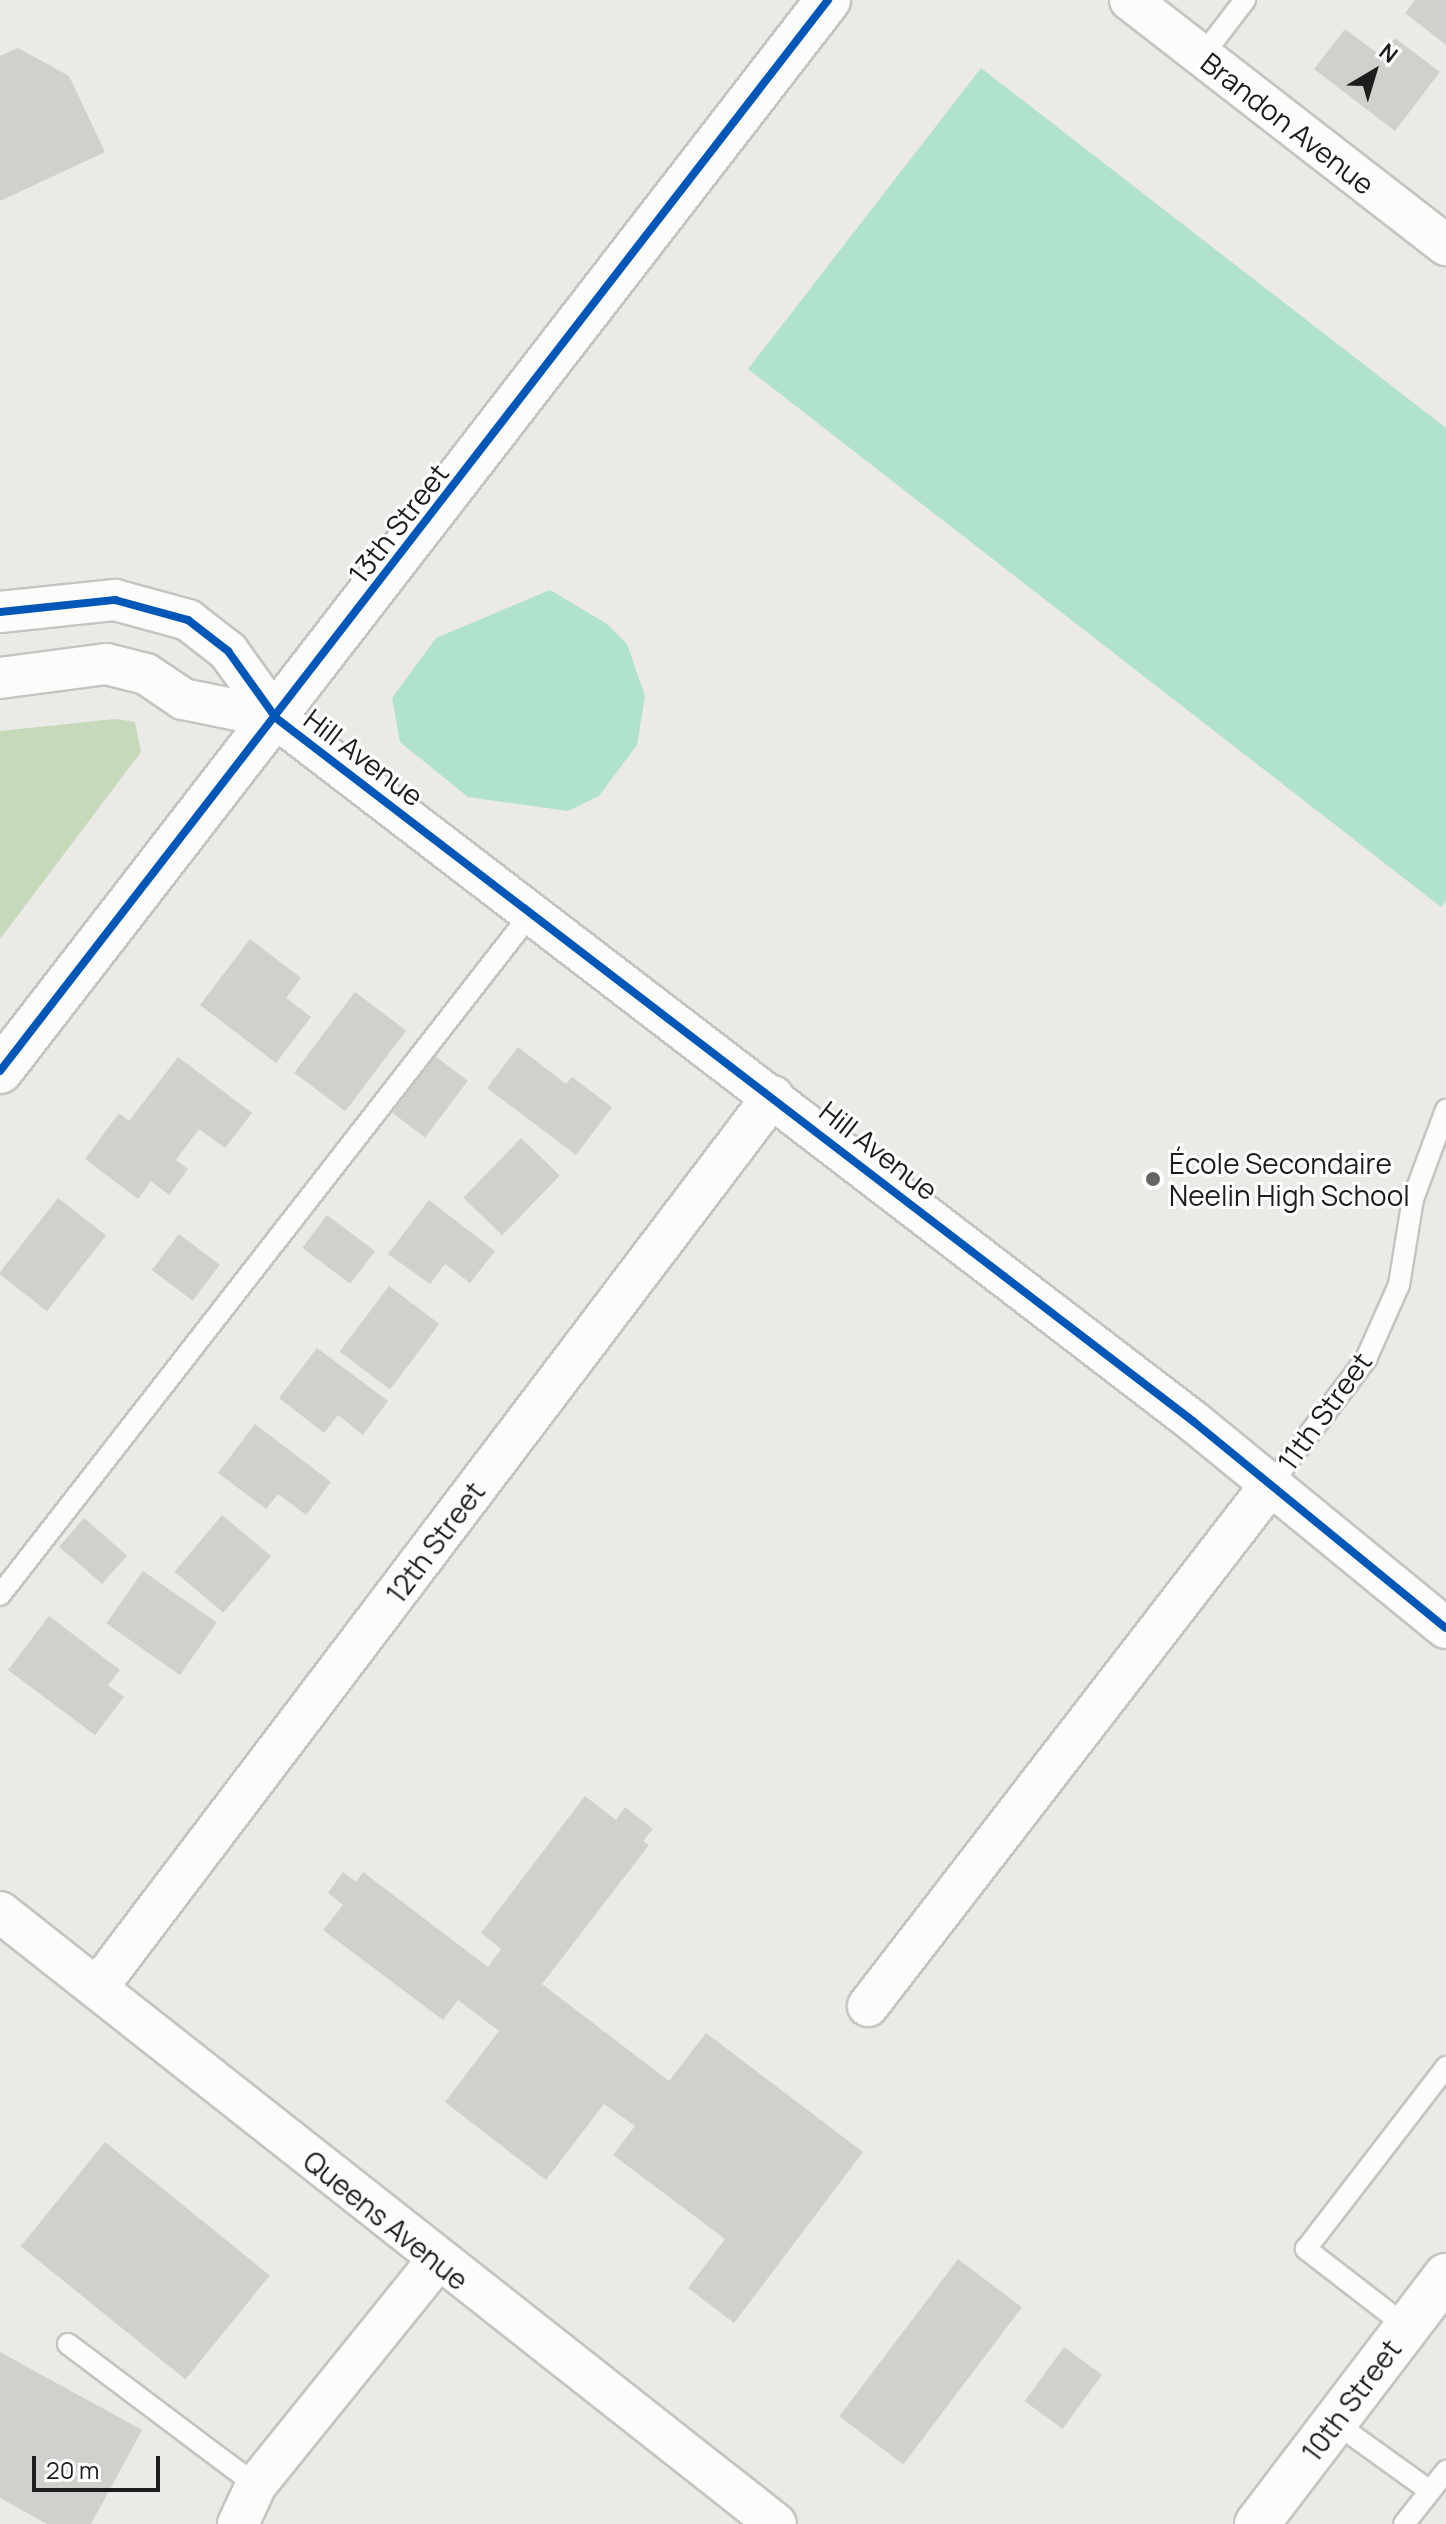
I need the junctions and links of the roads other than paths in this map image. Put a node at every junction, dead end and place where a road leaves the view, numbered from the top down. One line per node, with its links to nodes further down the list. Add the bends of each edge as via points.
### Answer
1 (828, 0): 8 (street, 13th Street)
2 (1130, 0): 4 (street, Brandon Avenue)
3 (1245, 0): 4 (lane)
4 (1202, 56): 5 (street, Brandon Avenue)
5 (1446, 245)
6 (0, 612): 8 (street, via 115,600 188,620 228,651)
7 (0, 678): 8 (street, via 106,664 146,674 183,699)
8 (276, 718): 9 (street, Hill Avenue); 10 (street, 13th Street)
9 (532, 912): 11 (street, Hill Avenue); 14 (lane)
10 (0, 1071)
11 (773, 1096): 13 (street, Hill Avenue); 17 (street, 12th Street)
12 (1446, 1110): 13 (lane, 11th Street, via 1413,1199 1399,1285 1366,1359)
13 (1272, 1483): 15 (street, Hill Avenue); 18 (street)
14 (0, 1595)
15 (1446, 1628)
16 (0, 1912): 17 (street, Queens Avenue)
17 (97, 1988): 20 (street, Queens Avenue)
18 (868, 2006)
19 (1446, 2067): 22 (lane, via 1306,2249)
20 (437, 2261): 26 (street); 29 (street, Queens Avenue)
21 (1446, 2276): 22 (street, 10th Street)
22 (1407, 2327): 24 (street, 10th Street)
23 (68, 2344): 26 (lane)
24 (1334, 2422): 27 (lane); 30 (street, 10th Street)
25 (1446, 2471): 27 (lane)
26 (256, 2485): 28 (street)
27 (1430, 2491): 31 (lane)
28 (238, 2524)
29 (776, 2524)
30 (1257, 2524)
31 (1404, 2524)

